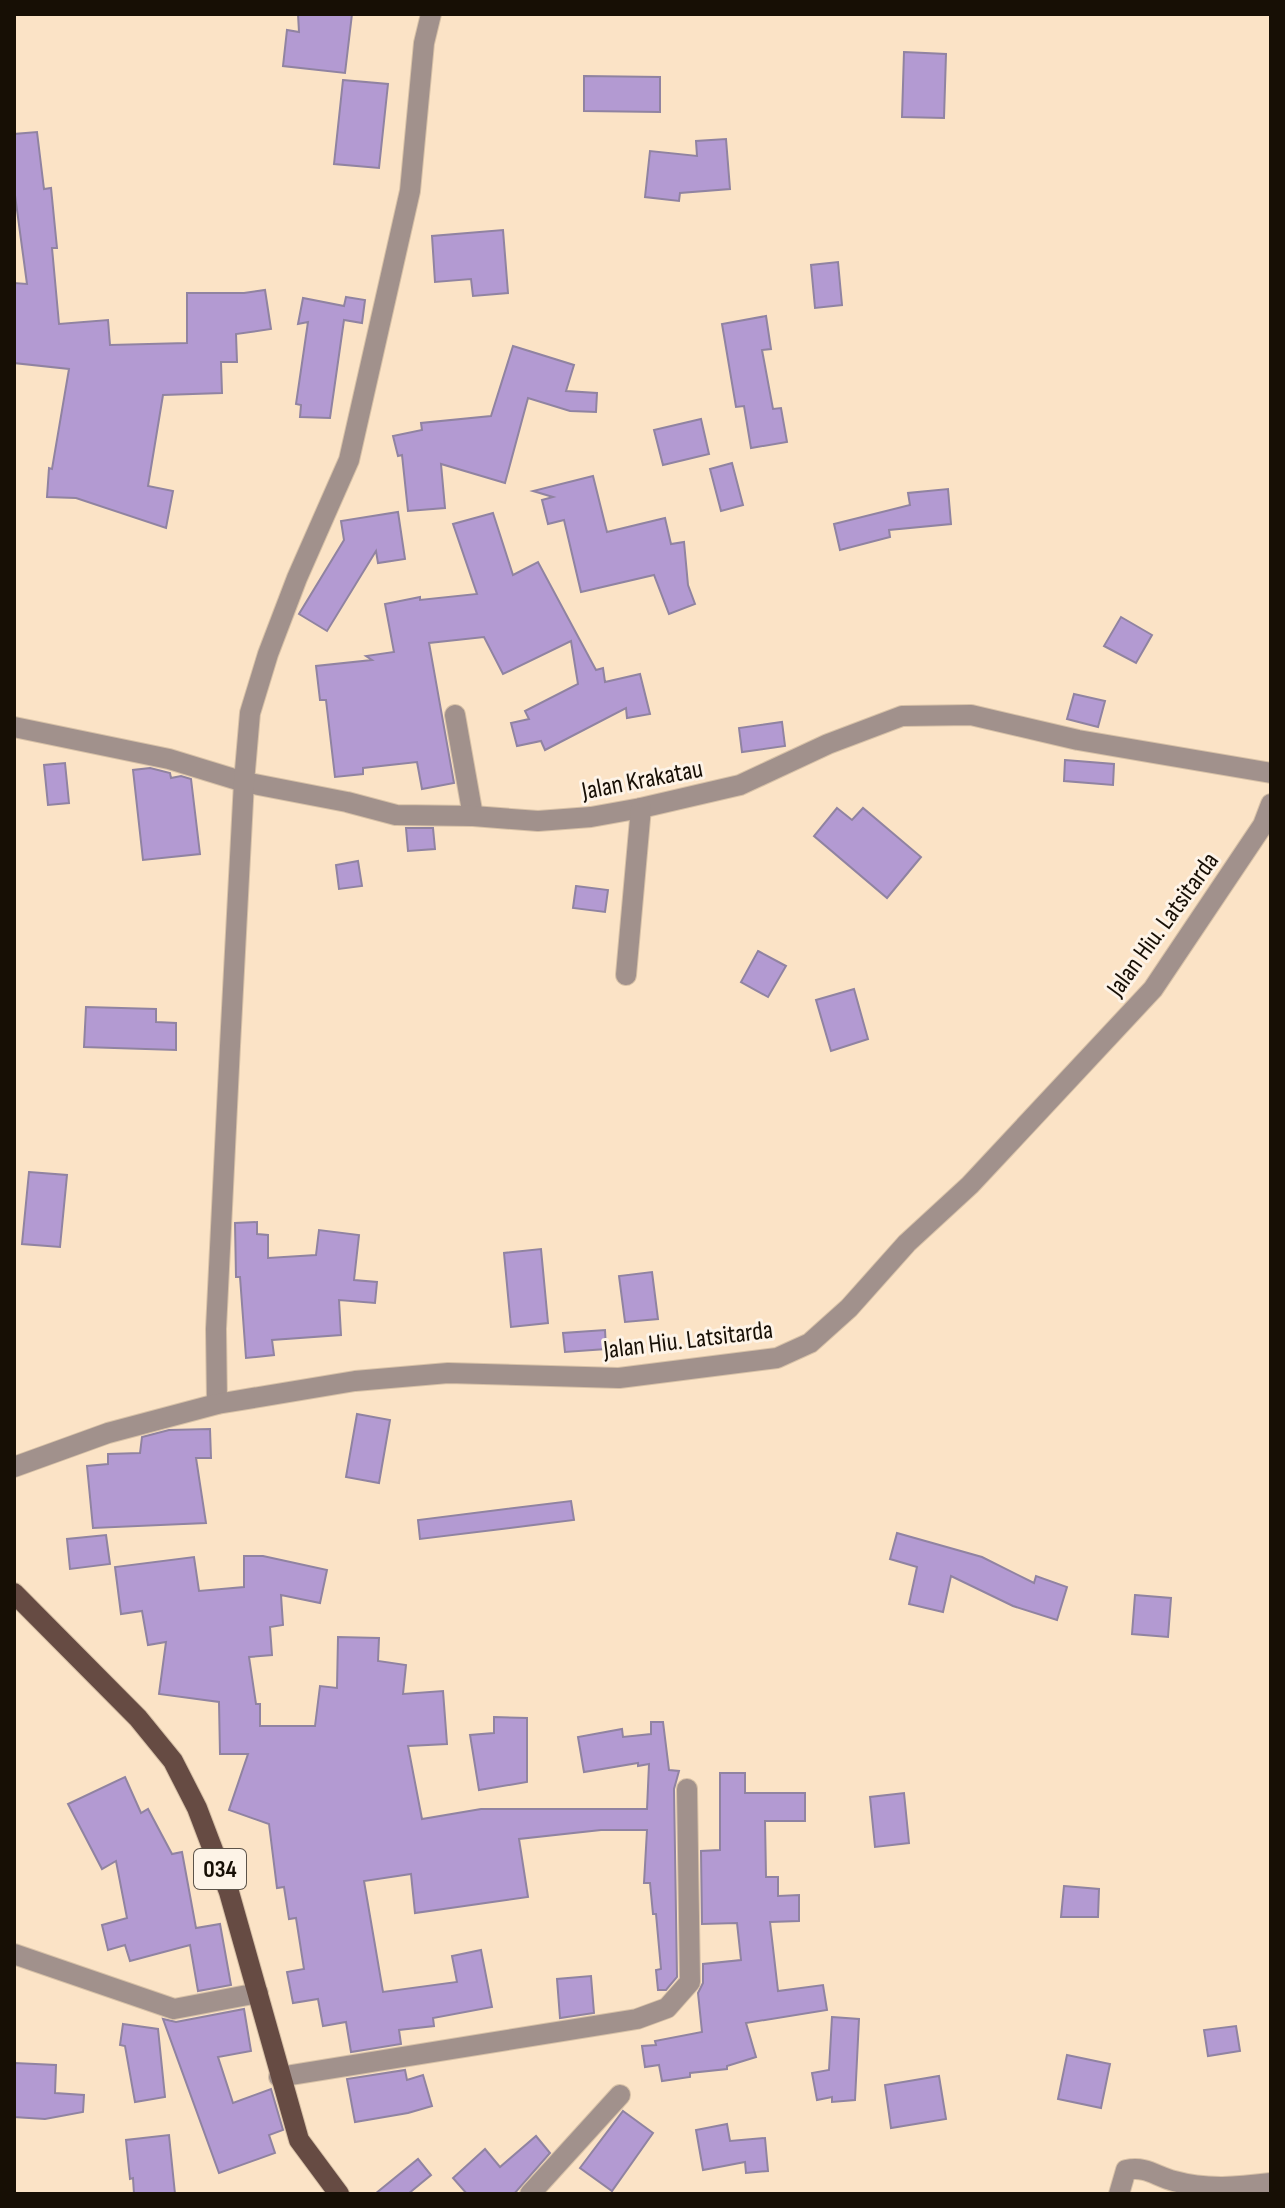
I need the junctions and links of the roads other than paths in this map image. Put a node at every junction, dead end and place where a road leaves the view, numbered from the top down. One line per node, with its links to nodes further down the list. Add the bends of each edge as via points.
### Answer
1 (431, 14): 5 (street, via 410,191 349,460 268,654 250,713)
2 (455, 715): 8 (street)
3 (14, 727): 5 (street, Jalan Krakatau, via 169,759)
4 (1271, 773): 7 (street, Jalan Krakatau, via 1078,740 971,715 902,716 740,785)
5 (244, 782): 8 (street, Jalan Krakatau, via 396,815); 10 (street, via 216,1329)
6 (1271, 804): 10 (street, Jalan Hiu. Latsitarda, via 1255,837 1153,989 970,1185 810,1343 777,1358 619,1378 448,1373 355,1381)
7 (641, 808): 8 (street, Jalan Krakatau, via 538,821); 9 (street)
8 (473, 816)
9 (626, 975)
10 (217, 1404): 11 (street, Jalan Hiu. Latsitarda, via 108,1433)
11 (14, 1467)
12 (14, 1593): 15 (main road, 034, via 138,1718 173,1761 229,1892)
13 (687, 1789): 16 (street, via 690,1982 667,2008 607,2026)
14 (14, 1954): 15 (street, via 174,2009)
15 (258, 1993): 16 (main road, 034)
16 (279, 2077): 19 (main road, 034, via 299,2140)
17 (620, 2095): 20 (street)
18 (1271, 2183): 21 (street, via 1233,2188 1175,2182 1139,2167 1126,2170)
19 (339, 2194)
20 (530, 2194)
21 (1119, 2194)

